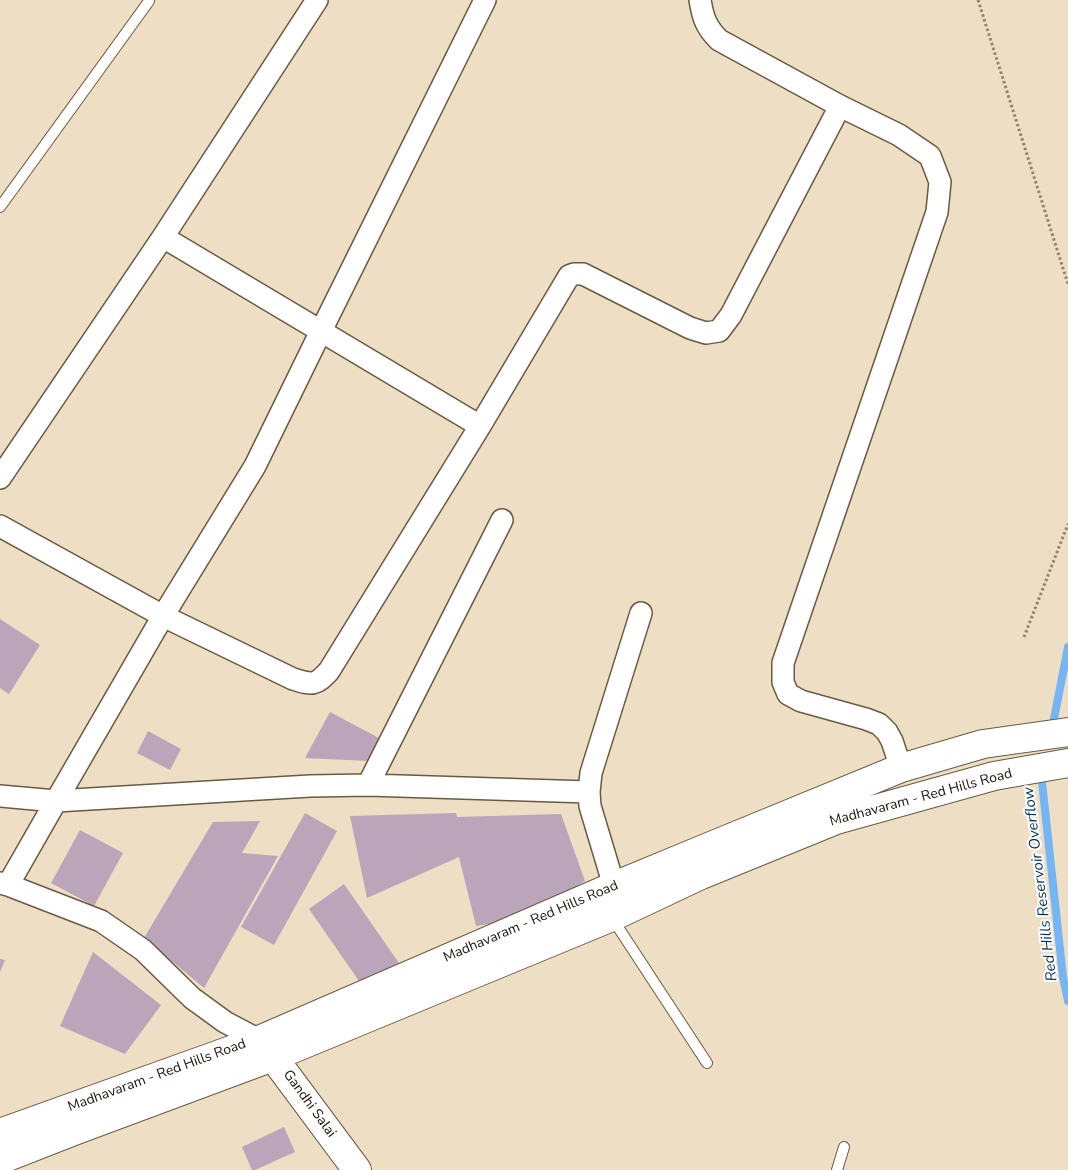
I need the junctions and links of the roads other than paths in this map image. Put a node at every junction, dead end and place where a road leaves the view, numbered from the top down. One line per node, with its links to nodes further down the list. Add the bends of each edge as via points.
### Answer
1 (317, 0): 7 (street)
2 (485, 0): 8 (street)
3 (700, 0): 5 (street, via 708,30 719,40)
4 (149, 1): 6 (lane)
5 (840, 106): 9 (street, via 732,315 719,331 706,333 690,328 583,274 574,274 563,285); 17 (street, via 930,156 940,182 938,212 783,663 783,682 788,694 800,701 878,724 892,742)
6 (0, 207)
7 (163, 236): 8 (street); 10 (street)
8 (320, 331): 9 (street); 14 (street, via 255,466)
9 (480, 426): 14 (street, via 330,671 319,682 294,679)
10 (0, 478)
11 (502, 520): 18 (street)
12 (0, 526): 14 (street)
13 (641, 613): 19 (street, via 591,773)
14 (163, 616): 21 (street)
15 (1068, 732): 17 (main road, Madhavaram - Red Hills Road, via 983,744)
16 (1068, 763): 22 (main road, Madhavaram - Red Hills Road, via 994,776)
17 (889, 773): 22 (street); 24 (main road, Madhavaram - Red Hills Road)
18 (368, 785): 19 (street); 21 (street)
19 (589, 792): 24 (street, via 590,806)
20 (0, 796): 21 (street)
21 (56, 801): 23 (street)
22 (886, 806): 25 (main road, Madhavaram - Red Hills Road, via 836,820 701,875)
23 (4, 884): 26 (street, via 101,921 144,950 192,998)
24 (614, 886): 26 (main road, Madhavaram - Red Hills Road)
25 (612, 917): 26 (main road, Madhavaram - Red Hills Road); 27 (lane)
26 (266, 1049): 28 (main road, Madhavaram - Red Hills Road); 30 (main road, Madhavaram - Red Hills Road); 31 (main road, Gandhi Salai)
27 (707, 1063)
28 (0, 1132)
29 (844, 1147): 32 (lane)
30 (0, 1160)
31 (357, 1170)
32 (837, 1170)

